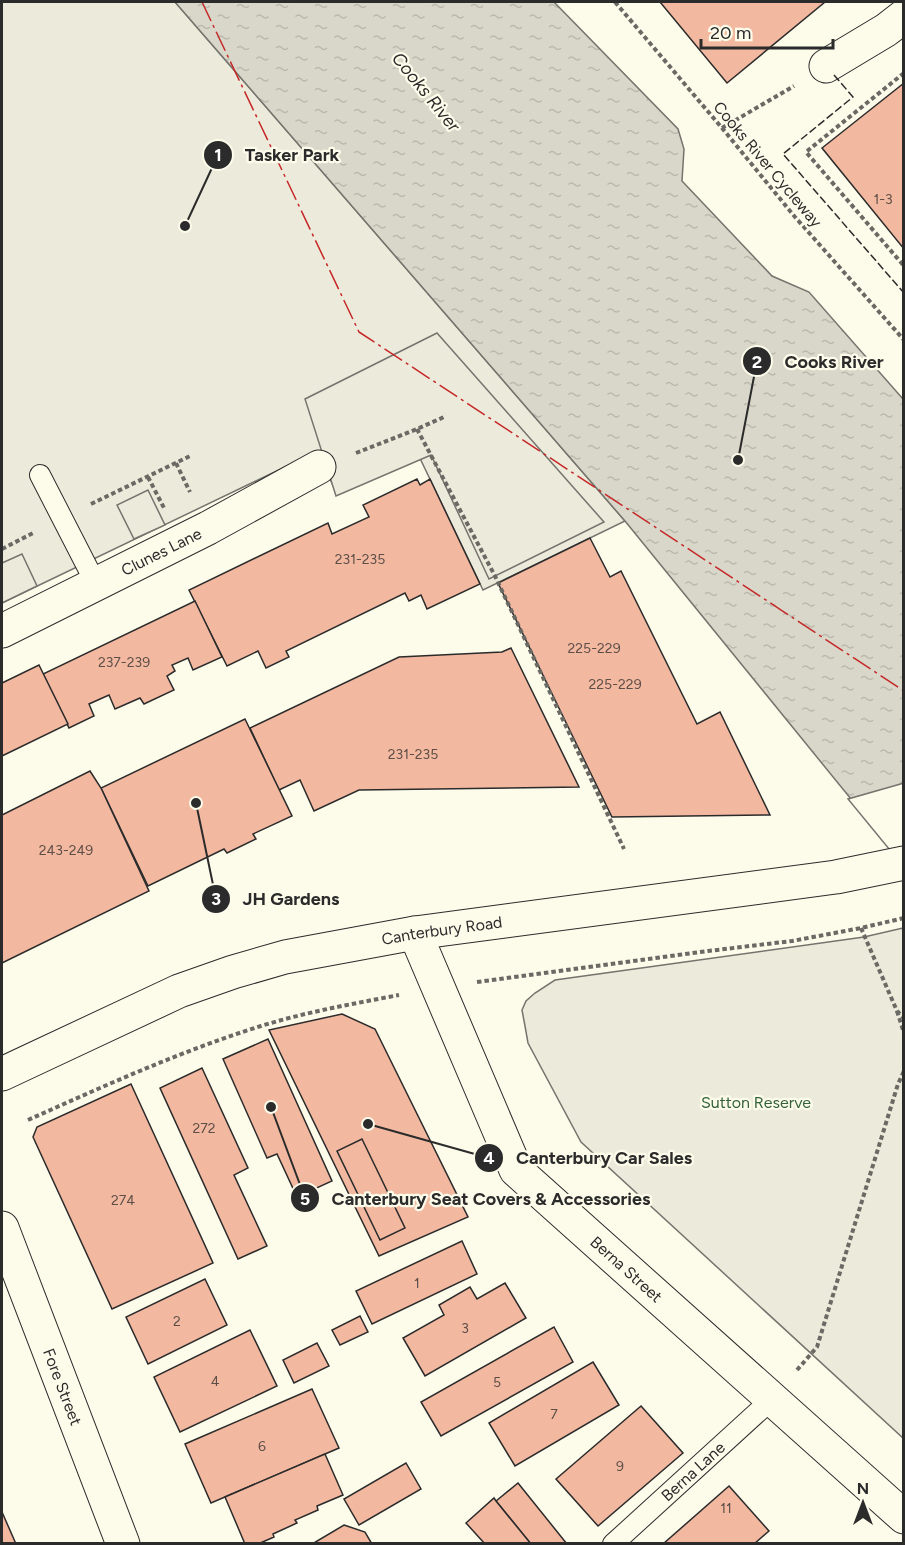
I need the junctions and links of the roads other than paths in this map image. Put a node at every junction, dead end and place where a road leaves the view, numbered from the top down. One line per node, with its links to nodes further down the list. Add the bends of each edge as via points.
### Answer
1 (898, 20): 2 (main road)
2 (826, 66)
3 (319, 467): 5 (main road, Clunes Lane)
4 (40, 475): 5 (lane)
5 (96, 584): 6 (main road, Clunes Lane)
6 (2, 631)
7 (903, 863): 8 (main road, Canterbury Road, via 836,877)
8 (415, 933): 9 (main road, Canterbury Road, via 285,957 233,972 179,991); 11 (main road, Berna Street, via 516,1170)
9 (2, 1074)
10 (2, 1228): 13 (main road, Fore Street)
11 (772, 1399): 12 (main road, Berna Street); 14 (lane, Berna Lane)
12 (903, 1517)
13 (123, 1544)
14 (612, 1544)

